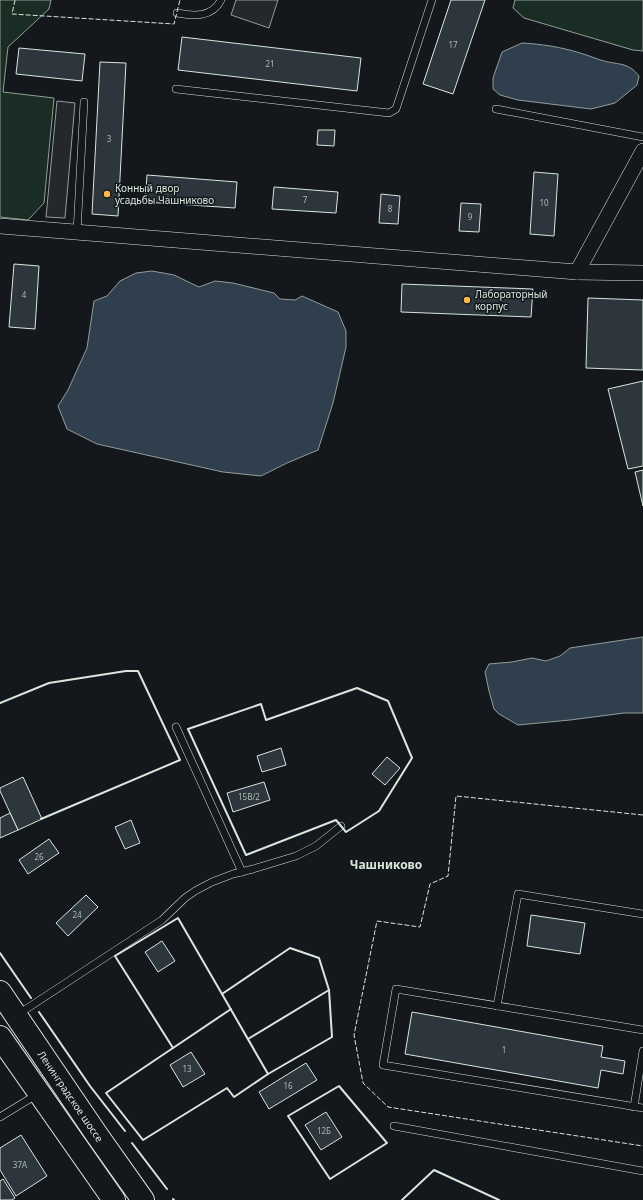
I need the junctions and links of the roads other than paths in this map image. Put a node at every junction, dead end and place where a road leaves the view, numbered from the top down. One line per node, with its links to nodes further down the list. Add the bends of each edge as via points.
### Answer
1 (221, 0): 3 (lane, via 218,6 207,13 193,16)
2 (432, 0): 4 (lane, via 396,108 389,113)
3 (177, 13)
4 (176, 89)
5 (84, 102): 10 (lane)
6 (496, 108): 7 (lane)
7 (643, 137)
8 (643, 151): 11 (street)
9 (0, 226): 10 (street)
10 (77, 232): 11 (street)
11 (577, 272): 12 (street)
12 (643, 274)
13 (176, 727): 15 (lane)
14 (341, 826): 15 (lane, via 316,846 296,856)
15 (242, 872): 19 (lane, via 195,891 162,920)
16 (643, 914): 18 (lane, via 518,894)
17 (0, 992): 19 (highway, Ленинградское шоссе)
18 (497, 1006): 20 (lane); 24 (lane, via 396,989 383,1065)
19 (16, 1016): 30 (highway, Ленинградское шоссе)
20 (643, 1030)
21 (0, 1037): 23 (highway)
22 (643, 1051): 24 (lane)
23 (38, 1093): 26 (lane); 29 (highway)
24 (634, 1107): 25 (lane)
25 (643, 1108)
26 (0, 1117)
27 (394, 1126): 28 (lane)
28 (643, 1171)
29 (114, 1200)
30 (144, 1200)

